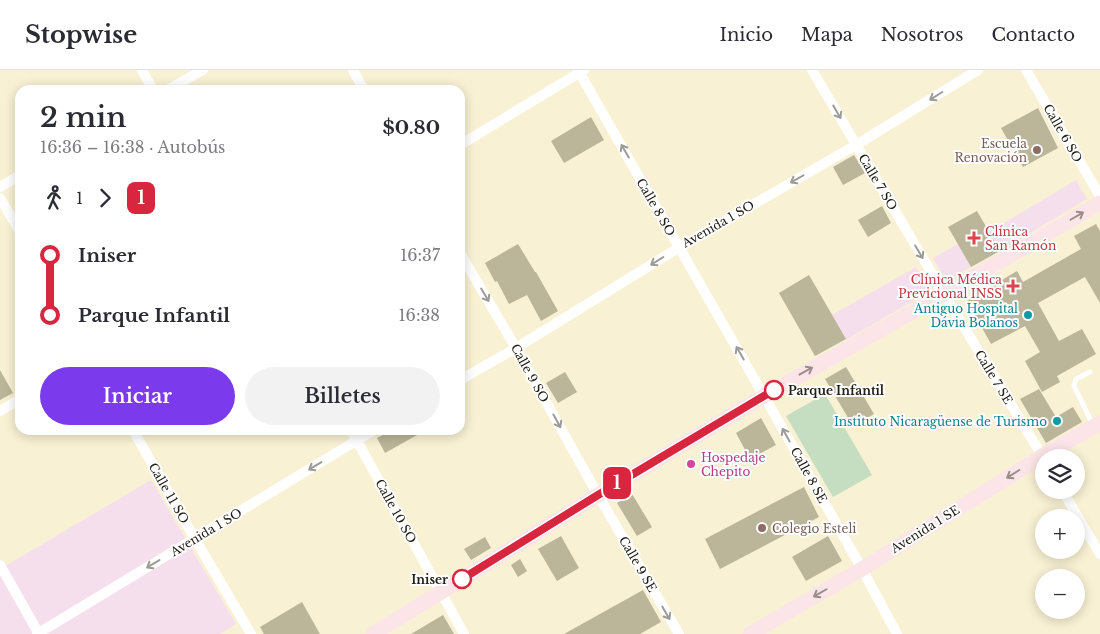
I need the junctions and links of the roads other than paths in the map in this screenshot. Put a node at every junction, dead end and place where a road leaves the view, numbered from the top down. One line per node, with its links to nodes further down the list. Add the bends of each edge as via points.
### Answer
1 (142, 70): 8 (street)
2 (203, 70): 9 (street)
3 (353, 70): 10 (street)
4 (812, 70): 12 (street, Calle 7 SO, one-way to 12)
5 (978, 70): 12 (street, Avenida 1 SO, one-way to 12)
6 (1026, 70): 15 (street, Calle 6 SO)
7 (581, 71): 11 (street); 19 (street, Calle 8 SO, one-way to 7)
8 (150, 85)
9 (176, 85)
10 (361, 85)
11 (465, 142)
12 (856, 145): 19 (street, Avenida 1 SO, one-way to 19); 21 (street, Calle 7 SO, one-way to 21)
13 (15, 179): 14 (street)
14 (0, 187)
15 (1100, 196)
16 (0, 198): 18 (street)
17 (1100, 203): 21 (street, one-way to 17)
18 (15, 224)
19 (680, 247): 22 (street, Avenida 1 SO, one-way to 22); 25 (street, Calle 8 SO, one-way to 19)
20 (465, 261): 22 (street, Calle 9 SO, one-way to 22)
21 (944, 294): 25 (street, one-way to 21); 33 (street, Calle 7 SE)
22 (516, 348): 24 (street, Avenida 1 SO); 36 (street, Calle 9 SO, one-way to 36)
23 (1090, 372): 28 (lane, via 1076,379 1074,386)
24 (465, 377)
25 (764, 396): 36 (street); 41 (street, Calle 8 SE, one-way to 25)
26 (15, 402): 27 (street)
27 (0, 411)
28 (1097, 425): 34 (street, Avenida 1 SE)
29 (136, 435): 38 (street, Calle 11 SO)
30 (354, 435): 32 (street, Calle 10 SO)
31 (366, 435): 32 (street, Avenida 1 SO)
32 (357, 440): 38 (street, Avenida 1 SO, one-way to 38); 42 (street, Calle 10 SO)
33 (1038, 449)
34 (1058, 449)
35 (1035, 463): 41 (street, Avenida 1 SE, one-way to 41)
36 (598, 495): 42 (street); 47 (street, Calle 9 SE, one-way to 47)
37 (1067, 499): 39 (street)
38 (195, 539): 43 (street, Avenida 1 SO, one-way to 43); 44 (street, Calle 11 SO)
39 (1100, 554)
40 (0, 565): 43 (street)
41 (862, 569): 48 (street, Avenida 1 SE, one-way to 48); 49 (street, Calle 8 SE)
42 (440, 592): 45 (street); 46 (street, Calle 10 SO)
43 (38, 634)
44 (251, 634)
45 (373, 634)
46 (464, 634)
47 (679, 634)
48 (750, 634)
49 (897, 634)

